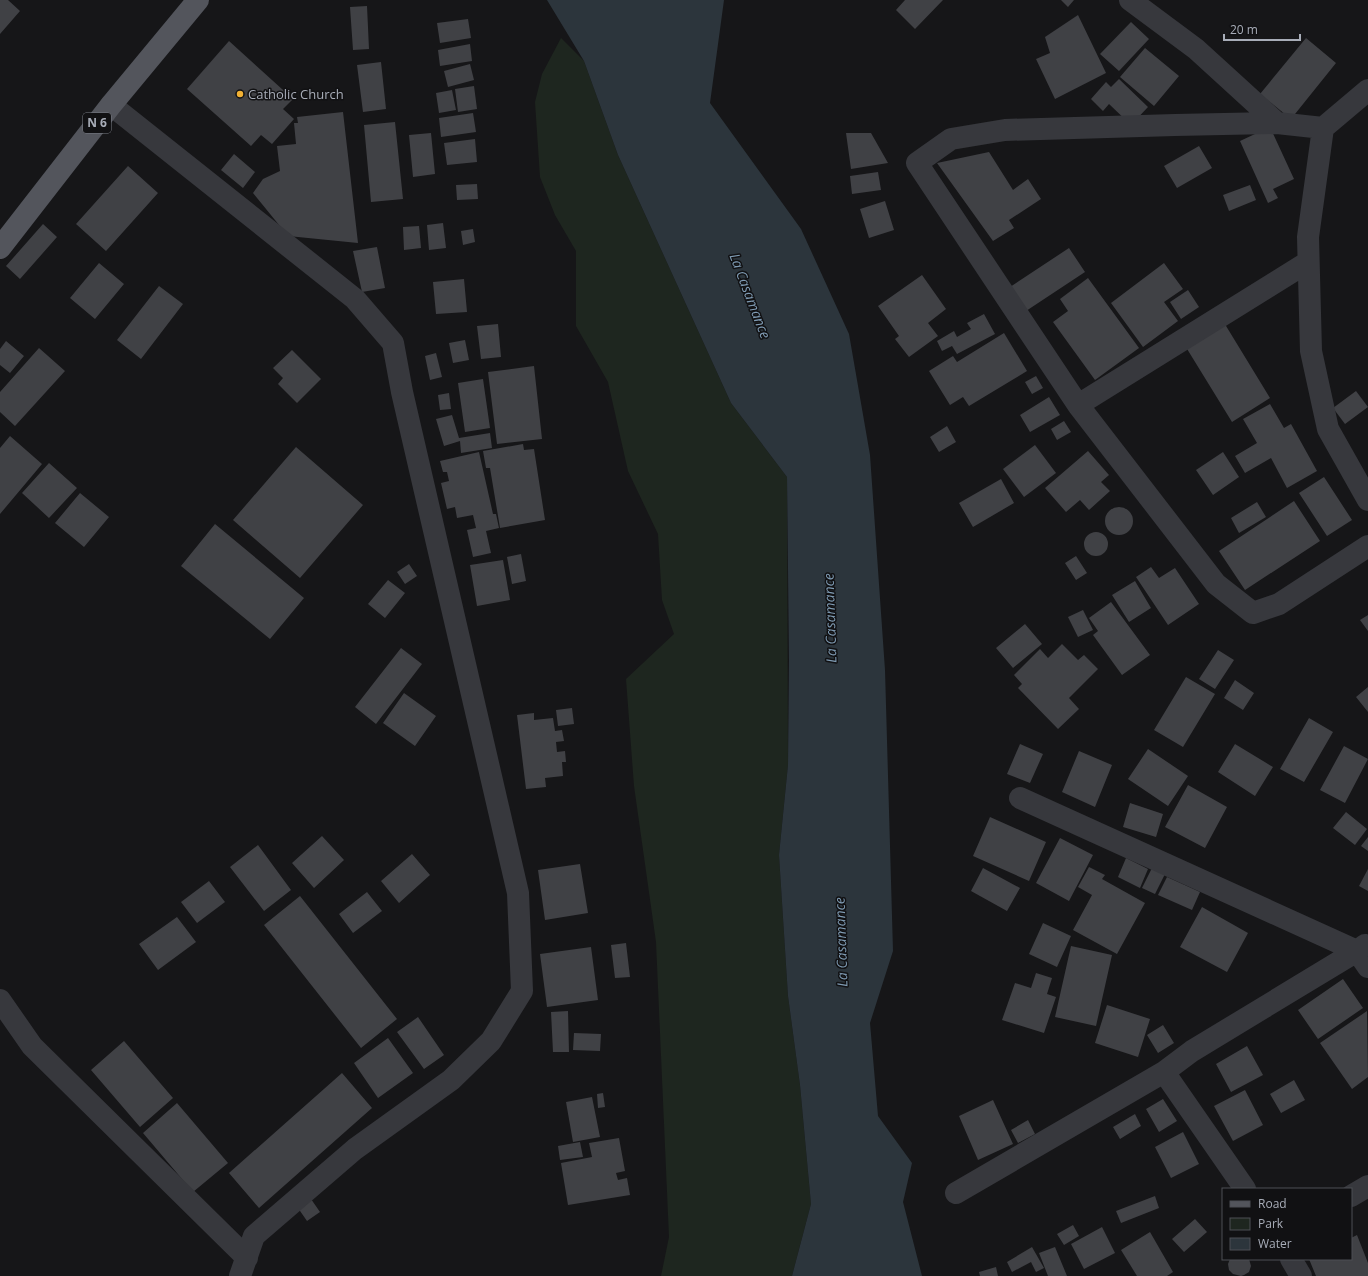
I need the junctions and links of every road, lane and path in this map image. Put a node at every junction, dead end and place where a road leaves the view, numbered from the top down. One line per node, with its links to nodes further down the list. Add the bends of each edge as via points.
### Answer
1 (198, 0): 4 (main road, N 6)
2 (1130, 0): 5 (street, via 1196,50)
3 (1368, 90): 6 (street)
4 (111, 105): 7 (main road, N 6); 21 (street, via 355,299 393,344 518,893 522,991 491,1041 451,1080 354,1149 254,1236)
5 (1276, 124): 6 (street); 9 (street, via 1004,130 951,139 917,163)
6 (1322, 128): 8 (street, via 1308,237)
7 (0, 248)
8 (1308, 262): 9 (street); 10 (street, via 1311,352 1328,429)
9 (1078, 405): 11 (street, via 1216,584 1253,613 1279,604)
10 (1368, 500)
11 (1368, 546)
12 (1020, 798): 13 (street)
13 (1364, 953): 15 (street, via 1192,1051)
14 (0, 1000): 21 (street, via 32,1046)
15 (1164, 1072): 17 (street); 18 (street)
16 (1368, 1186): 19 (street)
17 (1244, 1188)
18 (956, 1193)
19 (1352, 1195)
20 (1291, 1260): 22 (street)
21 (244, 1267)
22 (1301, 1276)

